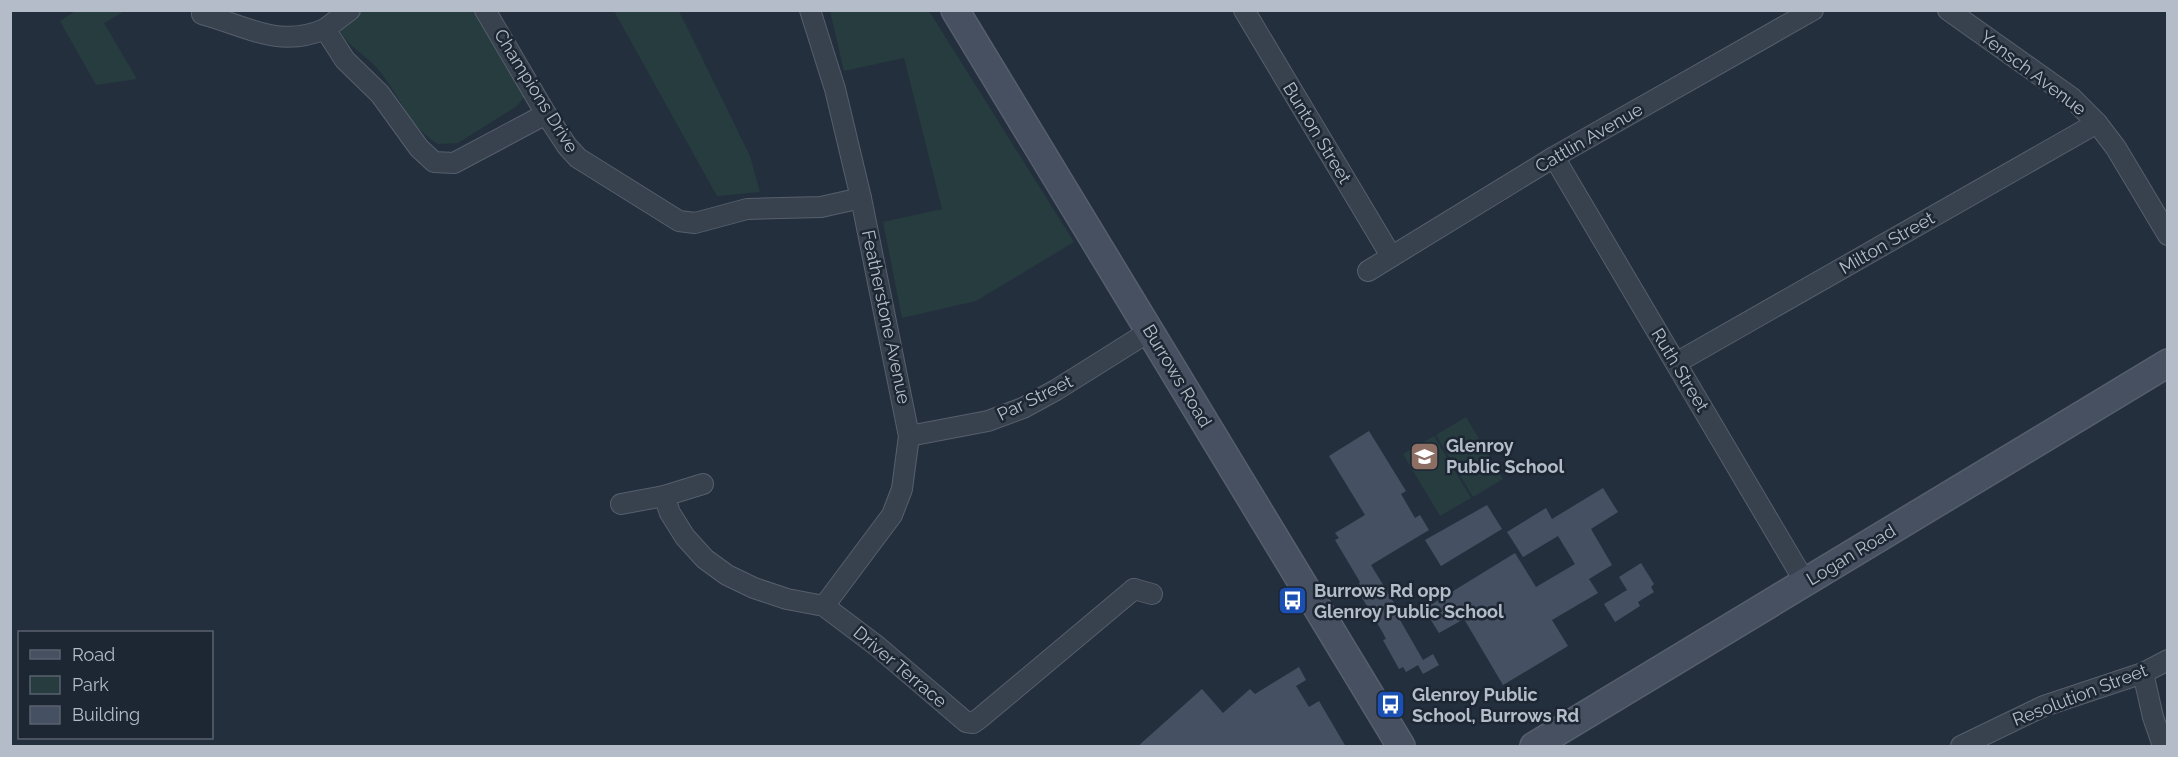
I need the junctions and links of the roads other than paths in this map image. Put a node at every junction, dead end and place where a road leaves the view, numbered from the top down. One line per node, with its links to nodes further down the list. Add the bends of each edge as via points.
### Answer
1 (350, 10): 9 (street)
2 (485, 10): 10 (street, Champions Drive)
3 (810, 10): 13 (street, Featherstone Avenue, via 835,89)
4 (955, 10): 17 (main road, Burrows Road)
5 (1244, 10): 15 (street, Bunton Street)
6 (1813, 10): 12 (street, Cattlin Avenue)
7 (1948, 10): 11 (street, Yensch Avenue, via 2072,98)
8 (202, 15): 9 (street, via 285,38)
9 (325, 29): 10 (street, via 345,60 380,94 419,148 434,162 454,163)
10 (546, 114): 13 (street, Champions Drive, via 578,158 679,221 695,223 747,208 821,207)
11 (2097, 123): 14 (street, Yensch Avenue); 18 (street, Milton Street)
12 (1554, 157): 15 (street, Cattlin Avenue); 18 (street, Ruth Street)
13 (861, 198): 20 (street, Featherstone Avenue)
14 (2168, 235)
15 (1391, 256): 16 (street, Cattlin Avenue)
16 (1368, 271)
17 (1150, 331): 20 (street, Par Street, via 1023,408 988,421); 29 (main road, Burrows Road)
18 (1676, 363): 24 (street, Ruth Street)
19 (2168, 363): 24 (main road, Logan Road)
20 (909, 436): 26 (street, Featherstone Avenue, via 902,489 892,515)
21 (703, 484): 22 (street)
22 (664, 496): 23 (street); 26 (street, Driver Terrace, via 685,537 727,575 787,599)
23 (621, 504)
24 (1805, 582): 30 (main road, Logan Road)
25 (1140, 585): 26 (street, Driver Terrace, via 973,723 966,722)
26 (824, 606)
27 (2168, 660): 28 (street, Resolution Street)
28 (2143, 673): 31 (street, Resolution Street, via 2044,706); 32 (street)
29 (1399, 745)
30 (1534, 747)
31 (1960, 747)
32 (2163, 747)

